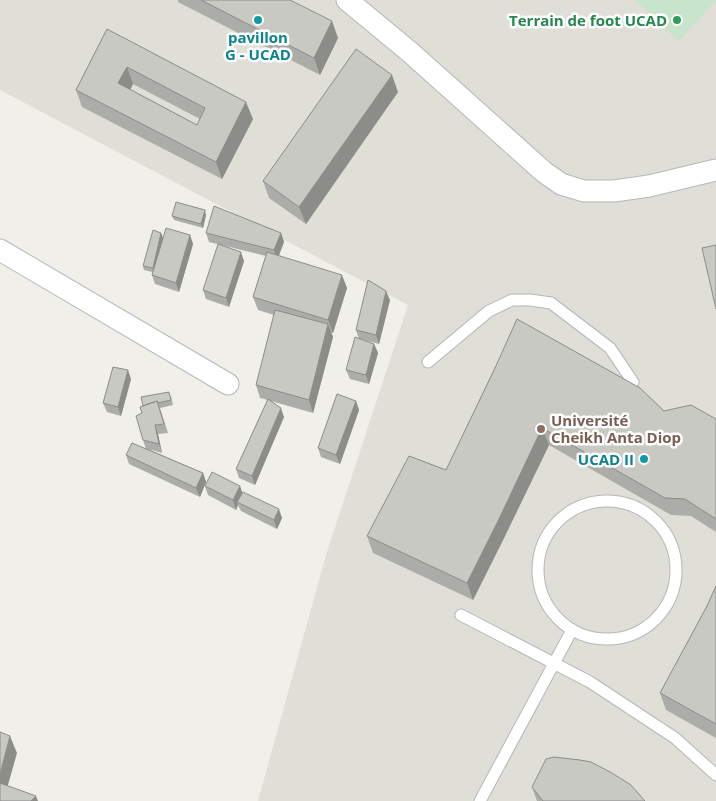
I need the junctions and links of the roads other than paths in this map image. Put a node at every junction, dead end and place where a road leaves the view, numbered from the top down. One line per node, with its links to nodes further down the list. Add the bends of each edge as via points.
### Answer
1 (347, 0): 2 (street, via 561,184 584,192 614,191)
2 (716, 170)
3 (0, 250): 6 (street)
4 (428, 362): 5 (lane, via 489,311 512,300 530,300 550,303 610,348)
5 (633, 382)
6 (228, 384)
7 (461, 615): 9 (lane)
8 (572, 630): 8 (lane, via 601,640 624,637 645,628 666,606 676,576 673,553 664,532 642,511 620,503 597,502 568,513 548,535 541,549 539,580 543,595 555,615); 9 (lane)
9 (555, 663): 10 (lane, via 675,738); 11 (lane)
10 (716, 775)
11 (480, 801)

